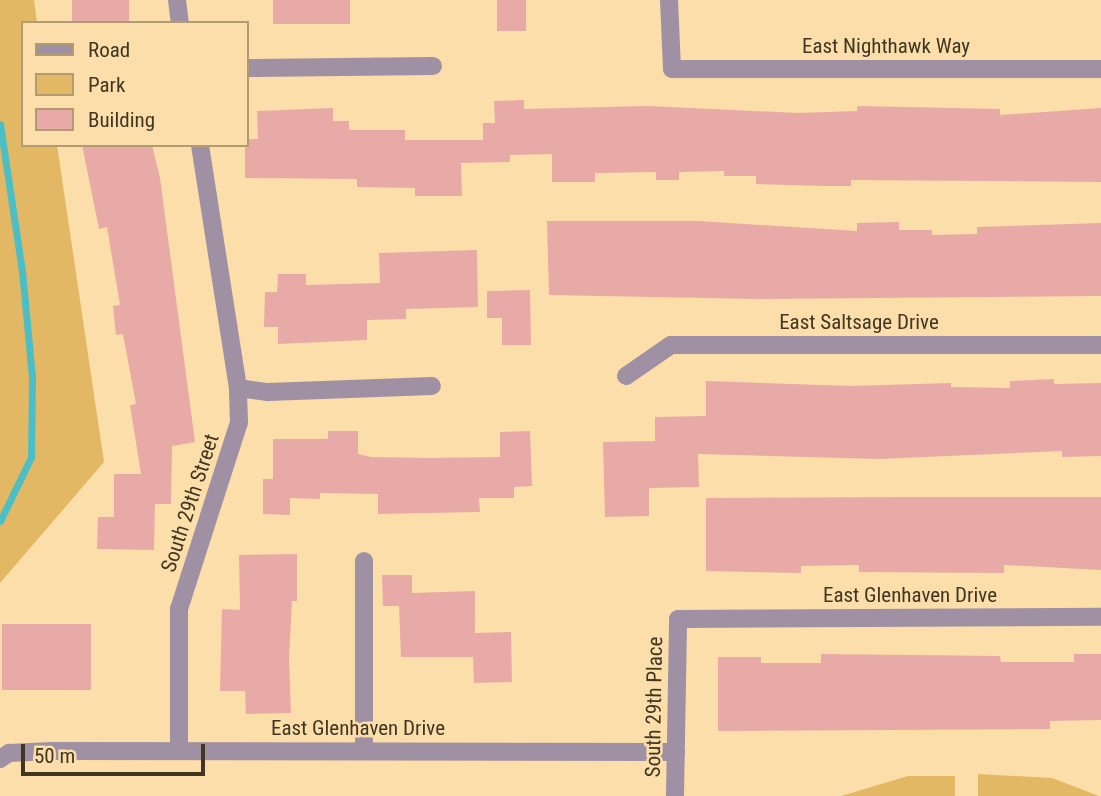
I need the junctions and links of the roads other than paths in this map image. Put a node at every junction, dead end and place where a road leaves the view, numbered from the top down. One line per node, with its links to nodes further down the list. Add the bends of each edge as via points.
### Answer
1 (177, 0): 3 (street)
2 (669, 0): 6 (street, East Nighthawk Way, via 672,69)
3 (180, 21)
4 (433, 66): 5 (street)
5 (248, 68)
6 (1101, 69)
7 (200, 147): 11 (street, South 29th Street)
8 (1101, 345): 9 (street, East Saltsage Drive, via 671,345)
9 (626, 376)
10 (432, 386): 11 (street)
11 (238, 388): 15 (street, South 29th Street, via 239,422 232,453 179,609)
12 (365, 561): 16 (street)
13 (1101, 617): 14 (street, East Glenhaven Drive)
14 (678, 619): 17 (street, South 29th Place)
15 (179, 751): 16 (street, East Glenhaven Drive); 18 (street, East Glenhaven Drive, via 52,751 9,754)
16 (364, 751): 17 (street, East Glenhaven Drive)
17 (676, 752): 19 (street, South 29th Place)
18 (0, 759)
19 (675, 796)

